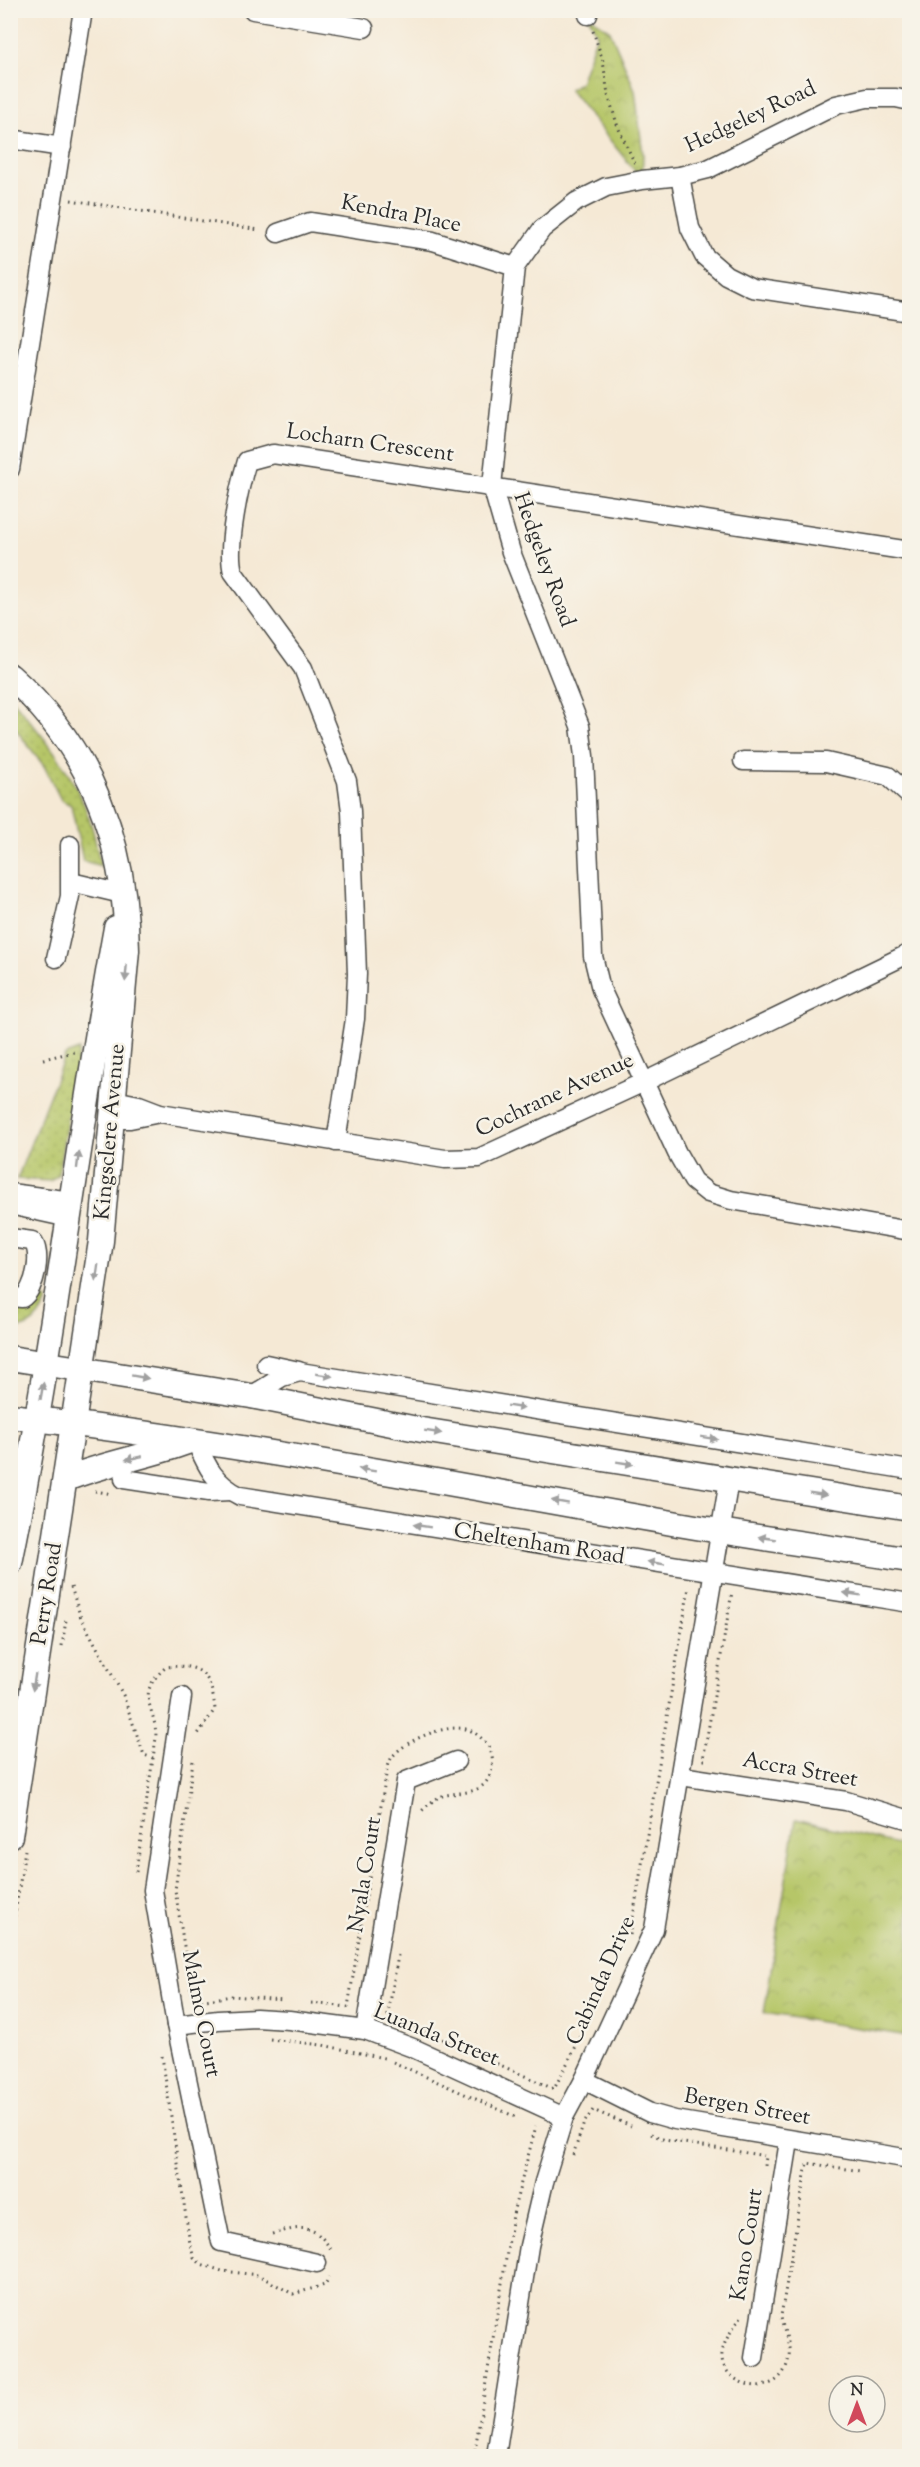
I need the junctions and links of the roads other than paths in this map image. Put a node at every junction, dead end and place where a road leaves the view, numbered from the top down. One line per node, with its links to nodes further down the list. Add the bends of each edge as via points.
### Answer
1 (83, 10): 6 (street)
2 (253, 10): 3 (street)
3 (364, 28)
4 (909, 101): 7 (street, Hedgeley Road, via 867,98 836,105 728,160)
5 (10, 139): 6 (street)
6 (62, 147): 11 (street)
7 (680, 176): 9 (street, Hedgeley Road, via 606,187 576,202 542,229); 10 (street, via 690,228 704,256 726,275 752,288)
8 (278, 233): 9 (street, Kendra Place, via 310,222 433,241)
9 (515, 267): 12 (street, Hedgeley Road)
10 (909, 312)
11 (10, 469)
12 (492, 486): 13 (street, Locharn Crescent); 22 (street, Hedgeley Road, via 511,552 580,726 593,956 601,989); 25 (street, Locharn Crescent, via 273,454 247,461 242,476 230,561 303,668 348,781 355,1019)
13 (909, 551)
14 (10, 676): 19 (main road, Kingsclere Avenue, via 53,720 84,766 107,821)
15 (744, 761): 16 (street, via 826,762 888,776)
16 (909, 796)
17 (70, 845): 18 (street)
18 (71, 882): 19 (street); 21 (street)
19 (122, 894): 23 (main road, Kingsclere Avenue); 24 (main road, Kingsclere Avenue, one-way to 24, via 127,950)
20 (909, 953): 22 (street, Cochrane Avenue)
21 (56, 958)
22 (644, 1082): 25 (street, Cochrane Avenue, via 479,1158 445,1159); 30 (street, Hedgeley Road, via 693,1181 708,1193)
23 (86, 1098): 24 (main road); 28 (main road, Kingsclere Avenue, one-way to 23)
24 (113, 1110): 25 (street, Cochrane Avenue, via 130,1119 160,1113); 29 (main road, Kingsclere Avenue)
25 (336, 1142)
26 (10, 1193): 28 (street)
27 (10, 1205): 28 (street)
28 (70, 1209): 29 (main road); 34 (main road, Kingsclere Avenue)
29 (104, 1215): 36 (main road, Kingsclere Avenue, one-way to 36)
30 (909, 1231)
31 (10, 1238): 32 (street, via 32,1241 38,1252 30,1291 22,1298)
32 (10, 1297)
33 (10, 1358): 34 (main road)
34 (47, 1363): 36 (main road); 40 (main road, Kingsclere Avenue, one-way to 34)
35 (266, 1364): 37 (street)
36 (82, 1369): 38 (main road, one-way to 38); 41 (main road, Kingsclere Avenue)
37 (300, 1372): 38 (street, via 282,1377); 43 (street, one-way to 43)
38 (251, 1396): 46 (main road, one-way to 46, via 375,1422)
39 (10, 1416): 40 (main road, Cheltenham Road)
40 (37, 1419): 41 (main road, Cheltenham Road); 51 (main road, Perry Road)
41 (74, 1422): 42 (main road, Cheltenham Road); 44 (main road, Perry Road)
42 (193, 1442): 44 (main road, one-way to 44, via 94,1467); 47 (street, Cheltenham Road, via 215,1479); 50 (main road, Cheltenham Road, one-way to 42)
43 (909, 1470)
44 (66, 1479): 57 (main road, Perry Road, one-way to 57)
45 (124, 1479): 47 (street, via 208,1492)
46 (729, 1480): 48 (main road, one-way to 48); 50 (street, Cabinda Drive)
47 (230, 1491): 53 (street, Cheltenham Road, one-way to 47, via 252,1499)
48 (909, 1508)
49 (10, 1510): 51 (main road)
50 (720, 1531): 52 (main road, Cheltenham Road, one-way to 50); 53 (street, Cabinda Drive)
51 (11, 1560)
52 (909, 1560)
53 (713, 1572): 54 (street, Cheltenham Road, one-way to 53); 58 (street, Cabinda Drive)
54 (909, 1603)
55 (182, 1697): 61 (street, Malmo Court, via 153,1890)
56 (456, 1761): 62 (street, Nyala Court, via 406,1781)
57 (16, 1766): 60 (main road, Perry Road)
58 (681, 1776): 59 (street, Accra Street, via 846,1801); 63 (street, Cabinda Drive, via 654,1929)
59 (909, 1820)
60 (10, 1836)
61 (176, 2025): 62 (street, Luanda Street, via 256,2018); 67 (street, Malmo Court, via 221,2242)
62 (365, 2030): 64 (street, Luanda Street)
63 (584, 2080): 64 (street, Cabinda Drive); 65 (street, Bergen Street, via 666,2118)
64 (564, 2117): 69 (street, Cabinda Drive, via 529,2246)
65 (789, 2141): 66 (street, Bergen Street); 68 (street, Kano Court)
66 (909, 2159)
67 (316, 2263)
68 (754, 2358)
69 (496, 2457)

